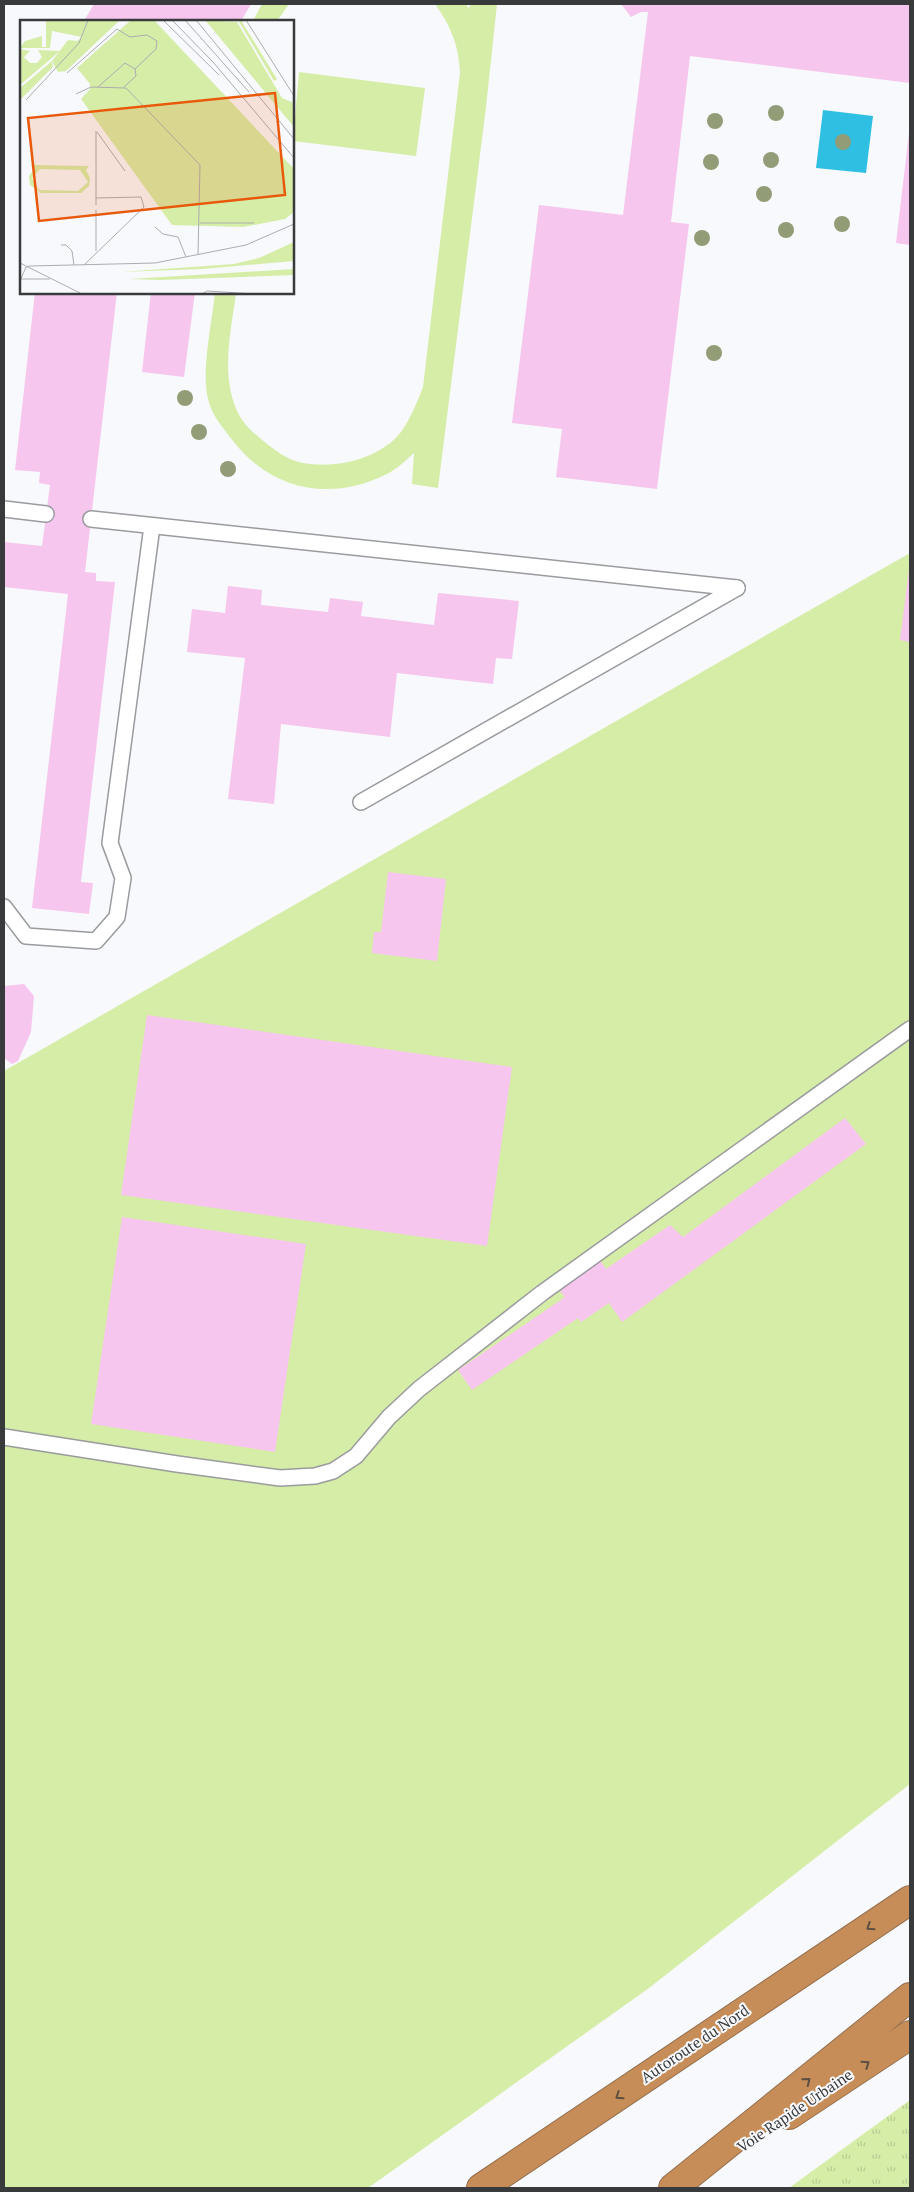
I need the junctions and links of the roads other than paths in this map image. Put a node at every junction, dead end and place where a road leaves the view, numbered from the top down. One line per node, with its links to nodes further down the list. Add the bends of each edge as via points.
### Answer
1 (4, 509): 2 (lane)
2 (46, 514)
3 (91, 519): 4 (lane)
4 (152, 526): 5 (lane, via 737,588); 6 (lane, via 110,843 123,878 117,917 96,940 26,936)
5 (361, 802)
6 (4, 907)
7 (910, 1029): 8 (lane, via 542,1293 420,1389 389,1417 356,1456 333,1471 315,1476 280,1478)
8 (4, 1437)
9 (910, 1900): 12 (highway, Autoroute du Nord, one-way to 12)
10 (910, 1997): 13 (highway, one-way to 10)
11 (910, 2035): 14 (highway, Voie Rapide Urbaine, one-way to 11)
12 (481, 2188)
13 (673, 2188)
14 (679, 2188)

